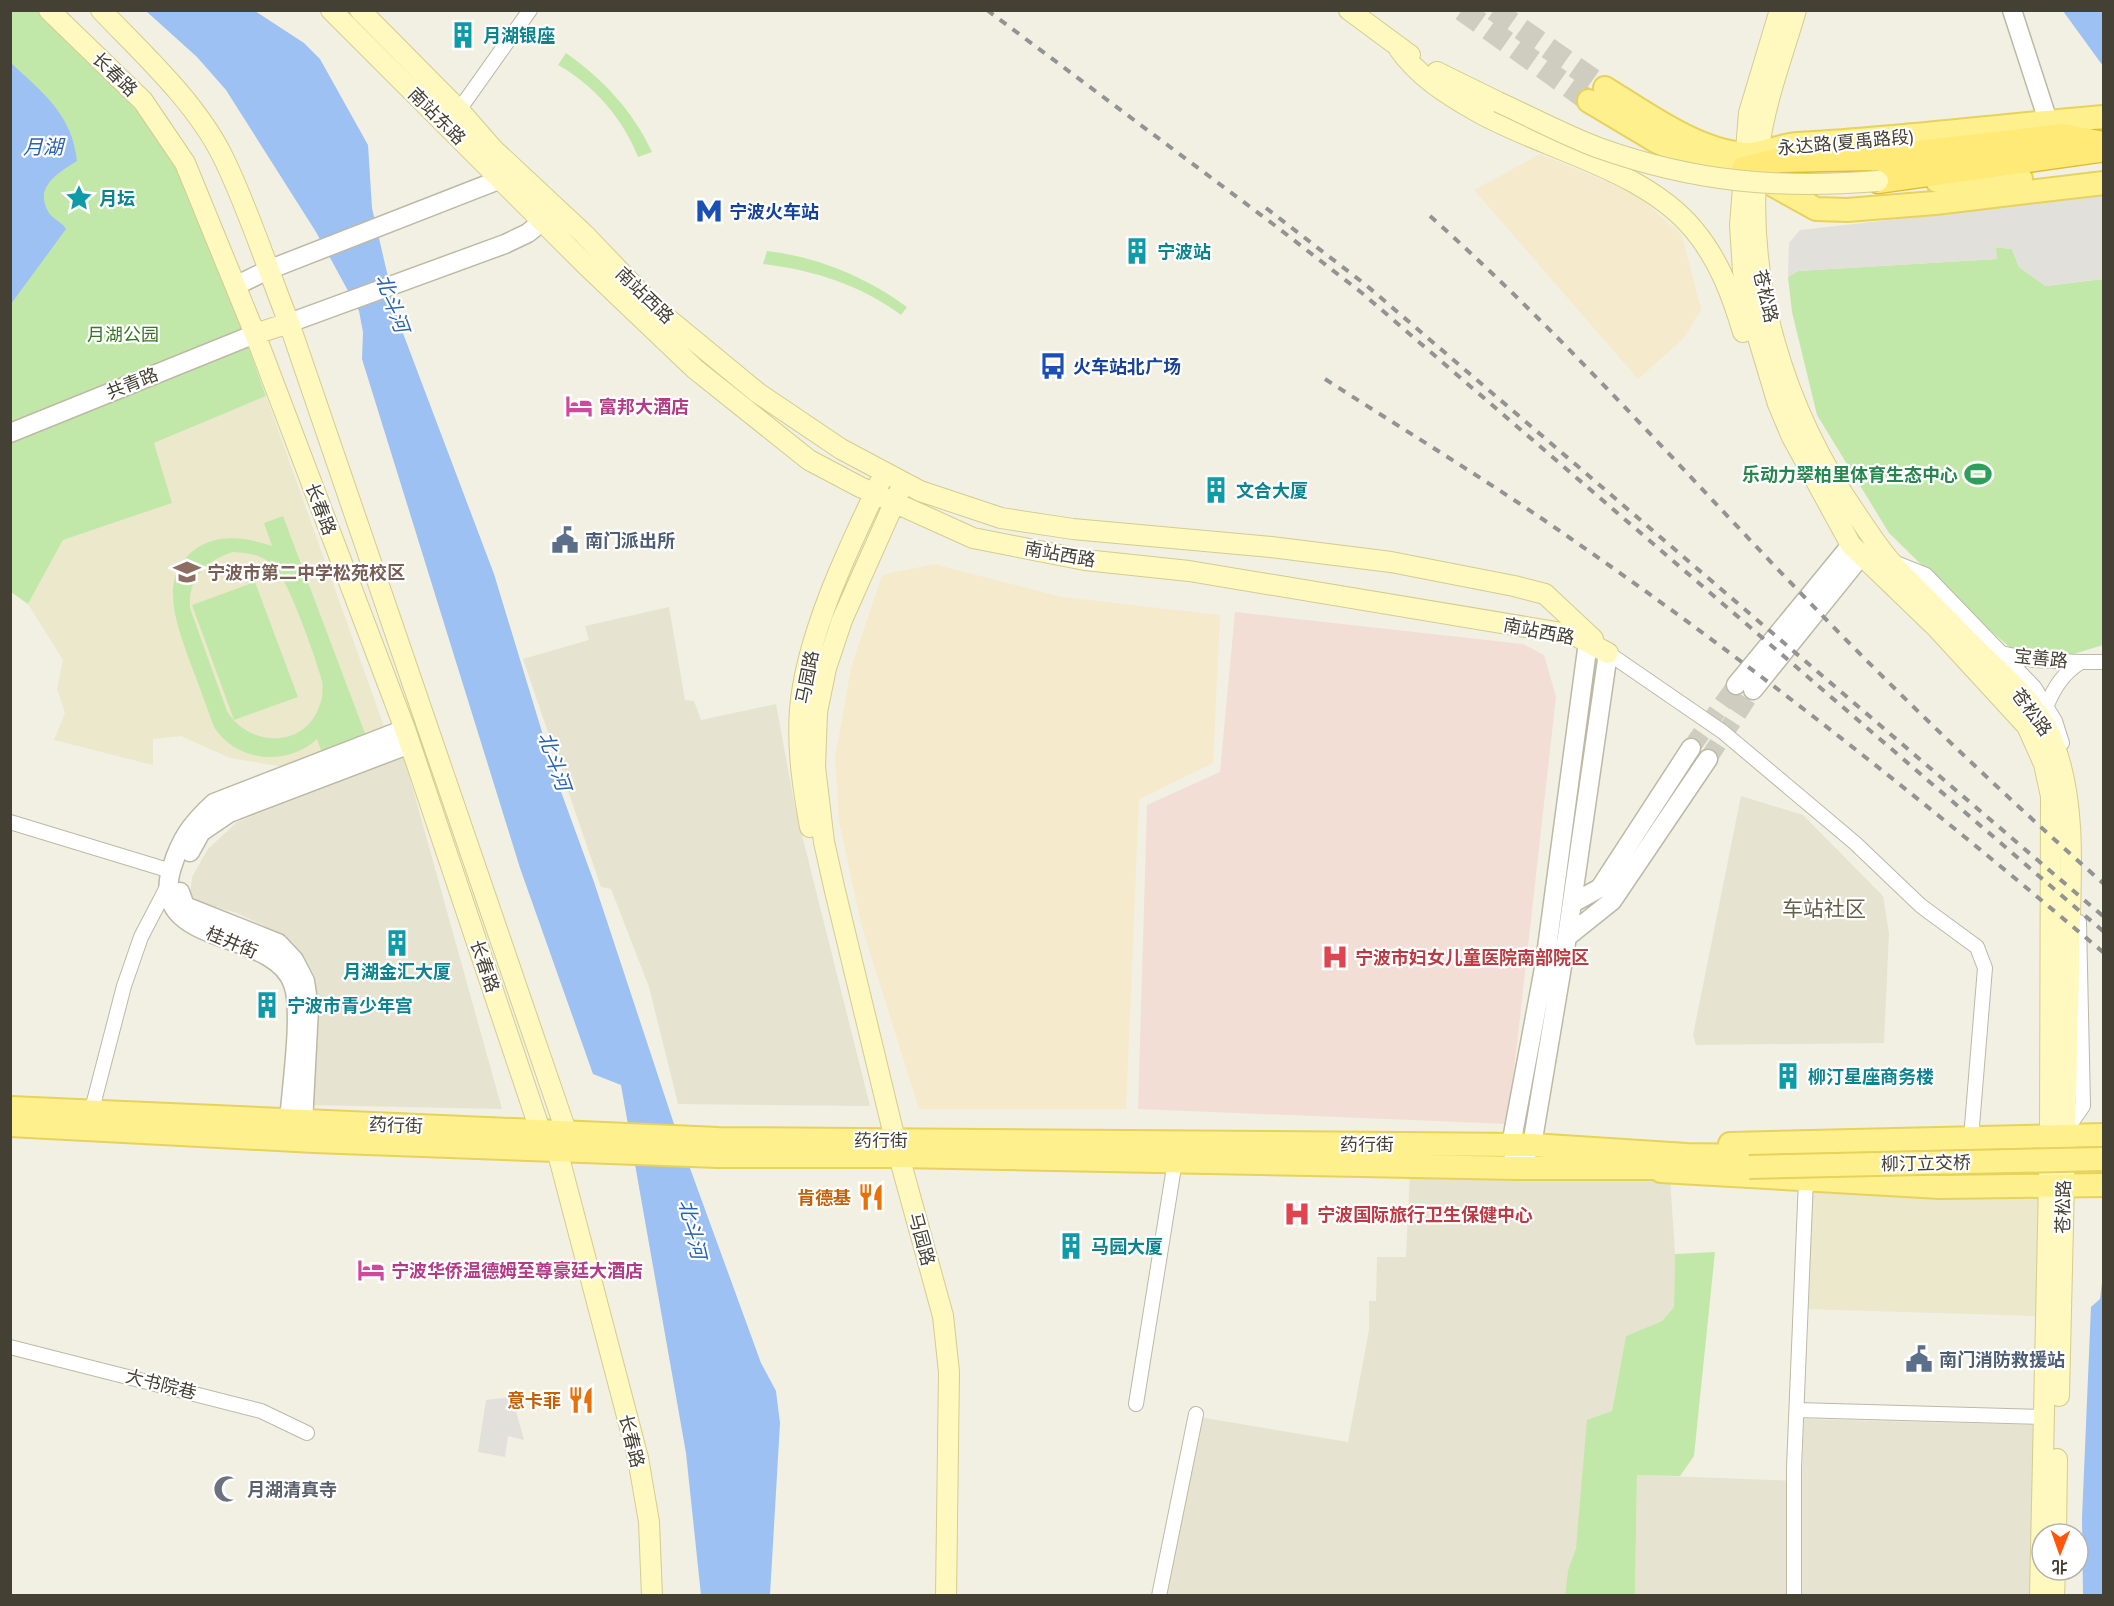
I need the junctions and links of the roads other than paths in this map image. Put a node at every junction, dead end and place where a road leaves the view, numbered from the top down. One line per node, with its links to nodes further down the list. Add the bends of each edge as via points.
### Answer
1 (49, 10): 24 (main road, 长春路, via 149,110 185,163)
2 (101, 10): 23 (main road, 长春路, via 176,88 222,156)
3 (331, 10): 19 (main road, 南站东路)
4 (360, 10): 12 (main road, 南站东路)
5 (530, 10): 12 (street)
6 (1349, 10): 10 (main road)
7 (1780, 10): 17 (main road, 苍松路, via 1749,113)
8 (1796, 10): 17 (main road, 苍松路)
9 (2012, 10): 14 (street)
10 (1399, 49): 20 (main road, bridge, via 1470,89 1597,147 1652,165 1745,183); 32 (main road, via 1413,70 1459,101 1498,123 1641,186 1667,203 1694,229 1730,290 1791,462 1811,501)
11 (1597, 94): 17 (main road, via 1656,141 1698,160)
12 (459, 110): 19 (main road, 南站东路, via 493,149)
13 (2103, 117): 14 (main road, 永达路(夏禹路段))
14 (2048, 121): 17 (main road, 永达路(夏禹路段), via 1873,140 1782,145)
15 (2103, 144): 17 (highway, via 2062,136 1876,158)
16 (2103, 149): 20 (highway)
17 (1751, 160): 21 (main road, 永达路(夏禹路段), via 1816,208 1847,210 1935,203); 32 (main road, 苍松路, via 1740,225 1751,314 1792,437); 33 (main road, 苍松路, via 1758,265 1792,398 1833,481)
18 (2103, 171): 20 (main road, via 2005,180)
19 (510, 176): 22 (main road, 南站东路); 23 (street)
20 (1878, 181)
21 (2103, 183)
22 (550, 215): 25 (street, via 506,244); 28 (main road, 南站西路, via 758,393 841,449); 30 (main road, 南站西路, via 695,369 809,460)
23 (268, 270): 24 (street); 25 (main road, 长春路)
24 (235, 286): 26 (main road, 长春路)
25 (289, 323): 26 (main road); 58 (main road, 长春路)
26 (255, 334): 27 (street, 共青路); 42 (main road, 长春路)
27 (10, 433)
28 (884, 472): 29 (main road, 南站西路); 30 (main road, 马园路)
29 (904, 483): 31 (main road, 马园路); 35 (main road, 南站西路, via 1001,518 1391,562 1514,586 1545,594)
30 (874, 493): 31 (main road, 南站西路); 47 (main road, 马园路, via 825,610 808,661 800,709 800,772 811,833)
31 (893, 502): 34 (main road, 南站西路, via 973,538 1085,560 1189,571 1575,635); 47 (main road, 马园路, via 842,620 817,712 815,766 824,842)
32 (1852, 545): 39 (street); 40 (street); 55 (main road, 苍松路, via 2002,696 2027,726 2044,764 2051,796)
33 (1887, 560): 36 (street, via 1926,575); 76 (main road, 苍松路, via 2026,698 2054,743 2067,797 2068,993)
34 (1588, 642): 35 (main road, 南站西路); 59 (street)
35 (1608, 653): 48 (street); 57 (street, via 1723,732 1855,843 1921,906 1977,947 1984,968)
36 (2001, 653): 37 (street, 宝善路, via 2033,660); 41 (street, via 2034,687)
37 (2081, 662): 38 (street, 宝善路); 41 (street, 宝善路, via 2070,668 2054,688)
38 (2103, 662)
39 (1736, 685)
40 (1753, 690)
41 (2046, 707): 55 (street, via 2055,721 2073,776 2083,1106)
42 (407, 737): 46 (street, via 214,803 192,823); 52 (street, 桂井街, via 229,813 201,832 183,863 179,891 185,906 278,943 294,960 305,981 309,1008); 54 (main road, 长春路)
43 (1691, 748): 48 (street, via 1600,888)
44 (1708, 759): 49 (street, via 1612,901)
45 (10, 822): 46 (street)
46 (169, 879): 51 (street, via 141,937 124,986); 52 (street, 桂井街, via 173,907 189,922 211,934 250,946 279,966 293,983 297,1010)
47 (835, 891): 60 (main road, 马园路)
48 (1573, 903): 49 (street)
49 (1568, 937): 59 (street)
50 (10, 1108): 51 (main road, 药行街)
51 (91, 1113): 52 (main road, 药行街)
52 (296, 1122): 54 (main road, 药行街)
53 (10, 1125): 58 (main road, 药行街)
54 (540, 1130): 58 (main road, 药行街)
55 (2060, 1131): 56 (main road); 57 (main road); 68 (main road, 苍松路)
56 (2103, 1135)
57 (1971, 1138): 62 (main road, via 1737,1143)
58 (562, 1144): 60 (main road, 药行街); 77 (main road, 长春路, via 638,1458 649,1522)
59 (1522, 1145): 60 (main road, 药行街); 62 (main road, 药行街); 66 (street)
60 (898, 1148): 64 (main road, 药行街); 78 (main road, 马园路, via 943,1316 949,1372)
61 (2103, 1150): 65 (main road, 柳汀立交桥)
62 (1621, 1160): 65 (main road, 药行街); 66 (main road, 药行街); 67 (main road)
63 (2103, 1160): 65 (main road, 柳汀立交桥, bridge)
64 (1175, 1161): 66 (main road, 药行街); 71 (street)
65 (1751, 1161)
66 (1518, 1168)
67 (1806, 1179): 68 (main road, via 1940,1187); 72 (street)
68 (2048, 1185): 69 (main road); 74 (main road, 苍松路)
69 (2103, 1185)
70 (10, 1347): 75 (street, 大书院巷, via 220,1400 261,1412)
71 (1136, 1404)
72 (1797, 1410): 74 (street); 80 (street)
73 (1196, 1414): 79 (street)
74 (2045, 1417): 81 (main road, 苍松路)
75 (307, 1433)
76 (2056, 1522)
77 (652, 1596)
78 (946, 1596)
79 (1159, 1596)
80 (1794, 1596)
81 (2040, 1596)

